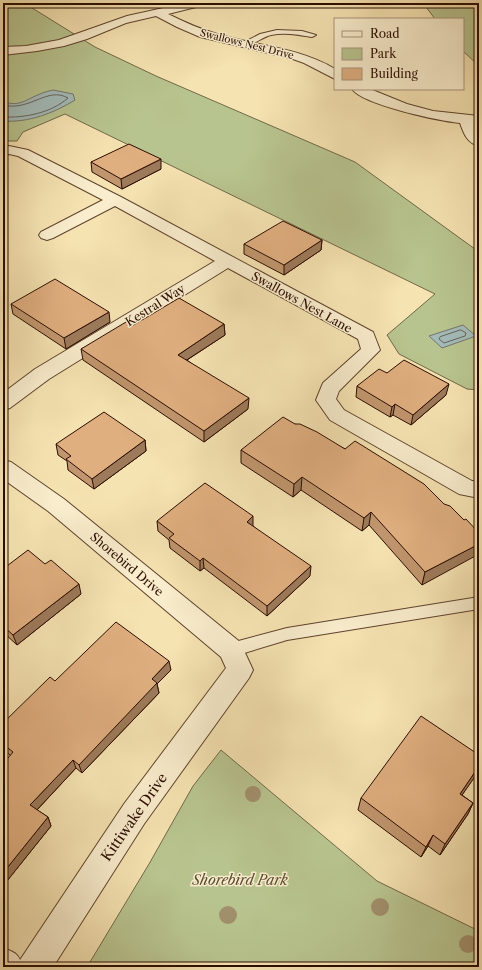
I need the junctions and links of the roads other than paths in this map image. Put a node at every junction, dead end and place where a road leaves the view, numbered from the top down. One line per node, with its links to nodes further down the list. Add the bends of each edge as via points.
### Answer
1 (200, 3): 2 (street)
2 (159, 13): 4 (street, Swallows Nest Drive, via 188,29); 5 (street, via 121,21 93,33 55,44)
3 (312, 35): 4 (lane, via 282,30 264,34)
4 (245, 44): 6 (street, Swallows Nest Drive, via 301,57)
5 (3, 51)
6 (334, 73)
7 (361, 90): 8 (street, via 394,104 423,112)
8 (472, 120): 9 (street, via 472,136)
9 (479, 142)
10 (3, 151): 11 (street, Swallows Nest Lane, via 24,153)
11 (115, 200): 12 (street); 13 (street, Swallows Nest Lane)
12 (47, 235)
13 (227, 261): 14 (street, Kestral Way, via 42,374); 16 (street, Swallows Nest Lane, via 366,336 371,350 330,388 326,400 337,415 467,488)
14 (3, 403)
15 (3, 468): 18 (street, Shorebird Drive, via 56,505)
16 (479, 490)
17 (479, 603): 18 (lane, via 287,634)
18 (236, 660): 21 (street, Kittiwake Drive)
19 (3, 964): 20 (street)
20 (7, 967)
21 (34, 967)

